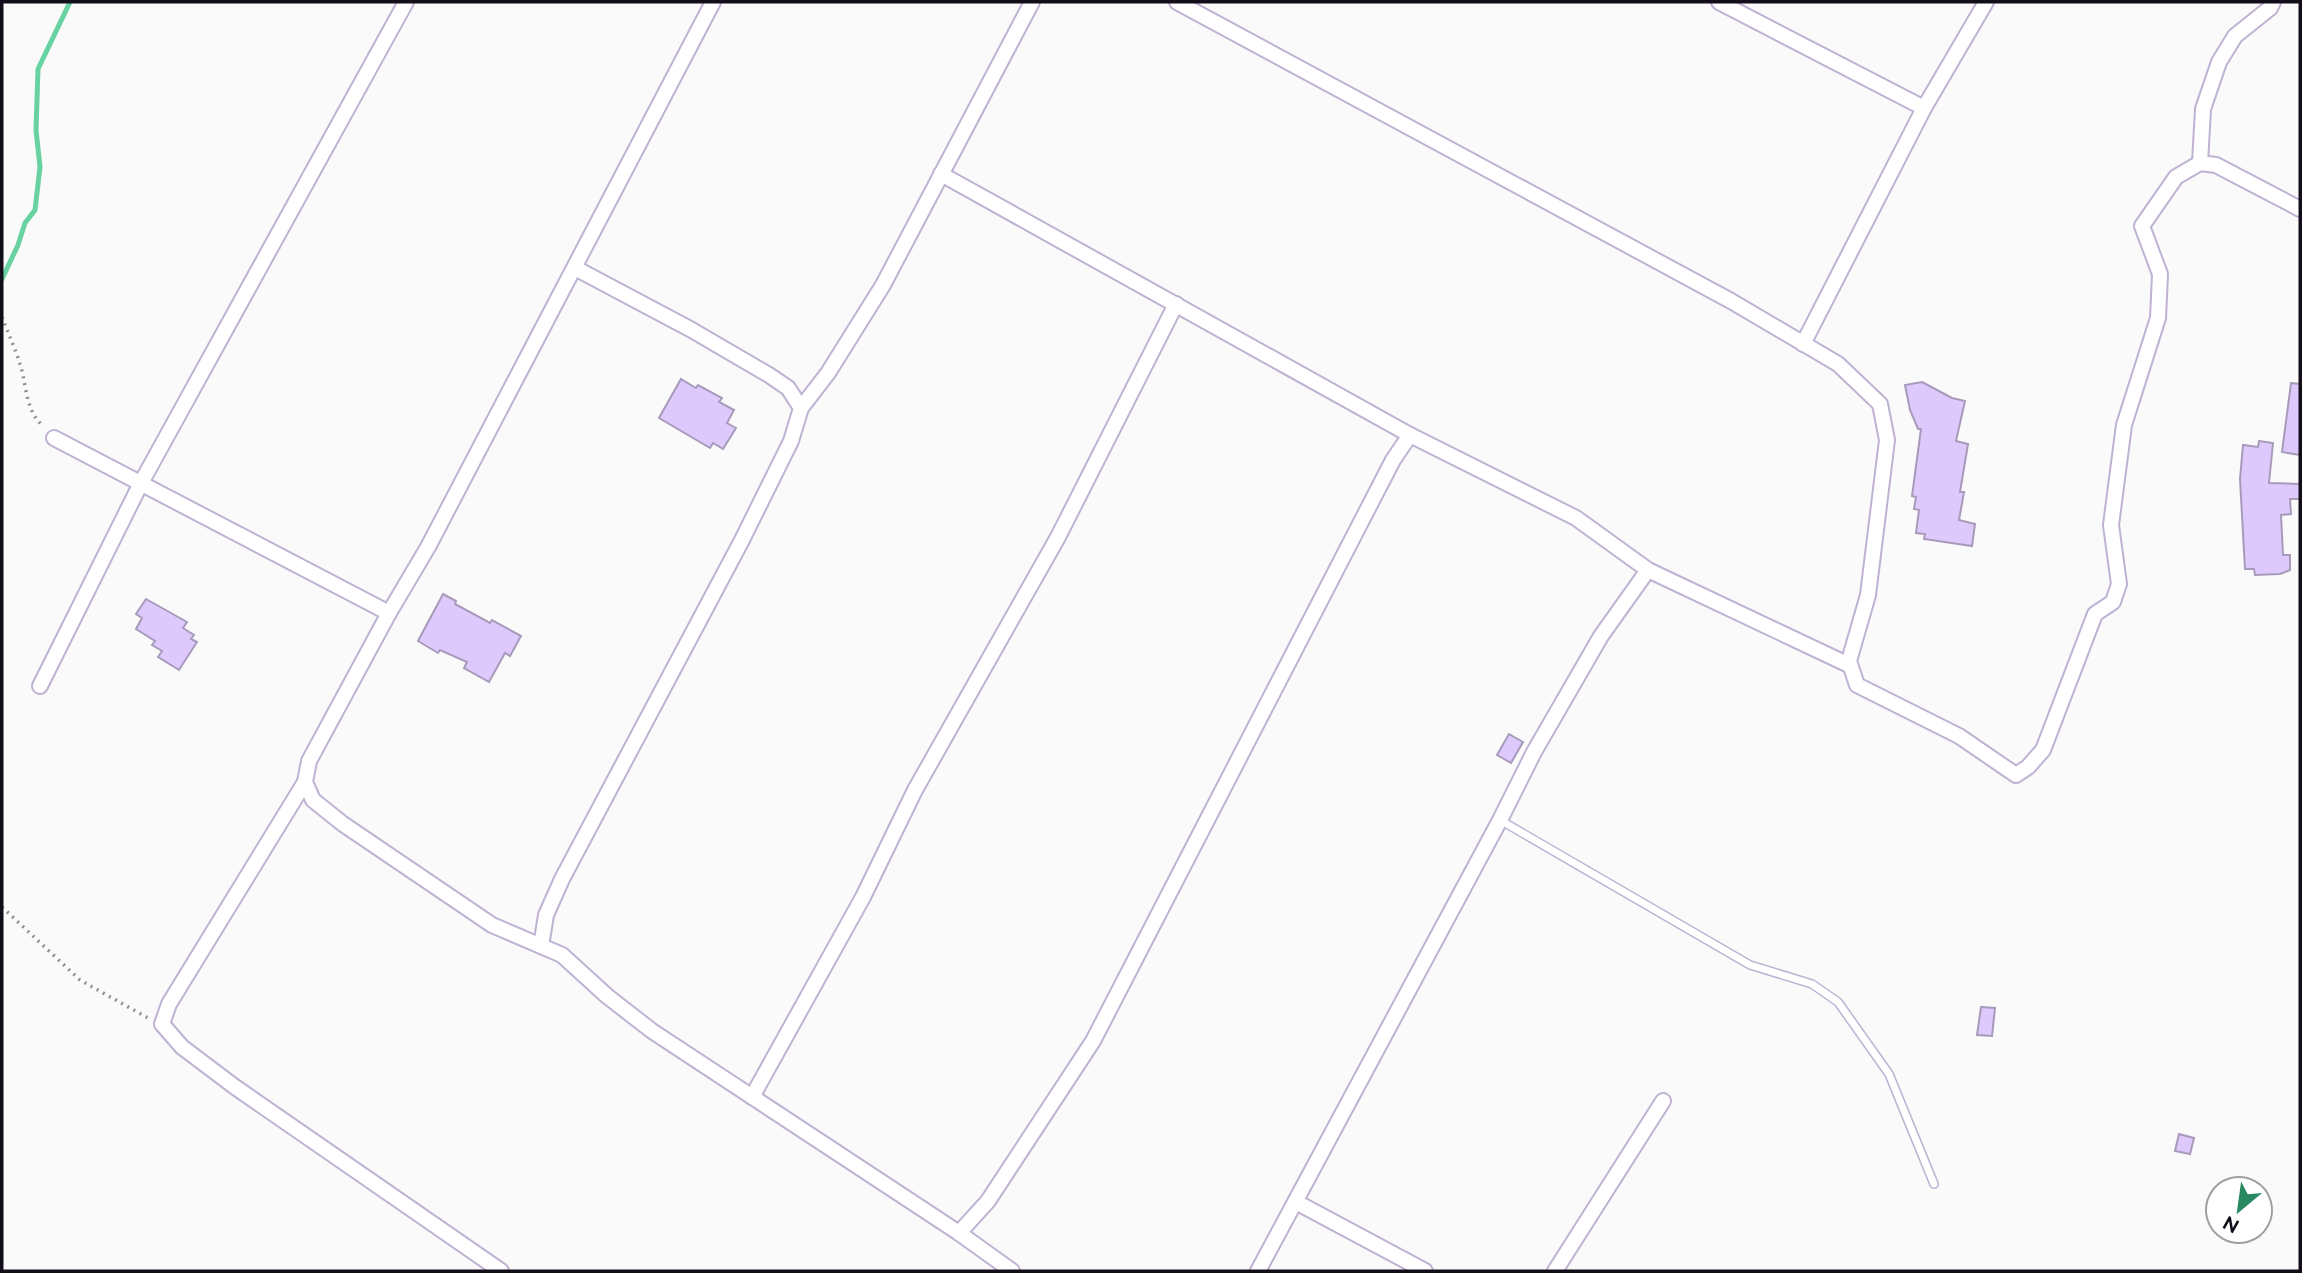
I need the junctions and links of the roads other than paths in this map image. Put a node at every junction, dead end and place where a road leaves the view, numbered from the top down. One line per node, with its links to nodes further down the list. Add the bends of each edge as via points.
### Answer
1 (406, 2): 19 (street)
2 (713, 2): 13 (street)
3 (1032, 2): 11 (street)
4 (1177, 2): 8 (street)
5 (1719, 2): 9 (street)
6 (1986, 2): 9 (street)
7 (2273, 2): 10 (street, via 2235,36 2219,62 2203,109)
8 (1196, 6): 15 (street)
9 (1924, 108): 15 (street)
10 (2200, 163): 12 (street, via 2216,165); 22 (street, via 2176,177 2142,226 2160,274 2158,318 2124,425 2111,525 2119,584 2113,602 2095,614 2043,750 2016,775 1959,736 1857,685)
11 (941, 174): 14 (street); 16 (street, via 883,285)
12 (2300, 209)
13 (575, 268): 16 (street, via 769,375 788,388); 21 (street)
14 (1176, 304): 17 (street); 27 (street, via 1058,537 915,790 858,906)
15 (1803, 344): 22 (street, via 1838,364 1881,404 1887,440 1868,595)
16 (801, 408): 26 (street, via 791,441 736,552 562,879 546,915)
17 (1410, 435): 20 (street, via 1576,518); 31 (street, via 1362,518 1093,1041 988,1201)
18 (54, 438): 19 (street)
19 (141, 482): 21 (street); 23 (street)
20 (1648, 570): 22 (street); 25 (street, via 1601,636)
21 (389, 613): 24 (street, via 309,761)
22 (1849, 664)
23 (40, 686)
24 (305, 782): 26 (street, via 313,800 343,824 492,925); 32 (street, via 169,1004 162,1024 182,1047 235,1087)
25 (1500, 820): 29 (lane, via 1750,965 1812,984 1838,1002 1889,1074); 30 (street)
26 (541, 946): 27 (street, via 562,955 652,1031)
27 (752, 1097): 31 (street)
28 (1663, 1101): 36 (street)
29 (1934, 1184)
30 (1296, 1202): 34 (street); 35 (street)
31 (959, 1233): 33 (street)
32 (501, 1271)
33 (1012, 1271)
34 (1258, 1271)
35 (1424, 1271)
36 (1555, 1271)

